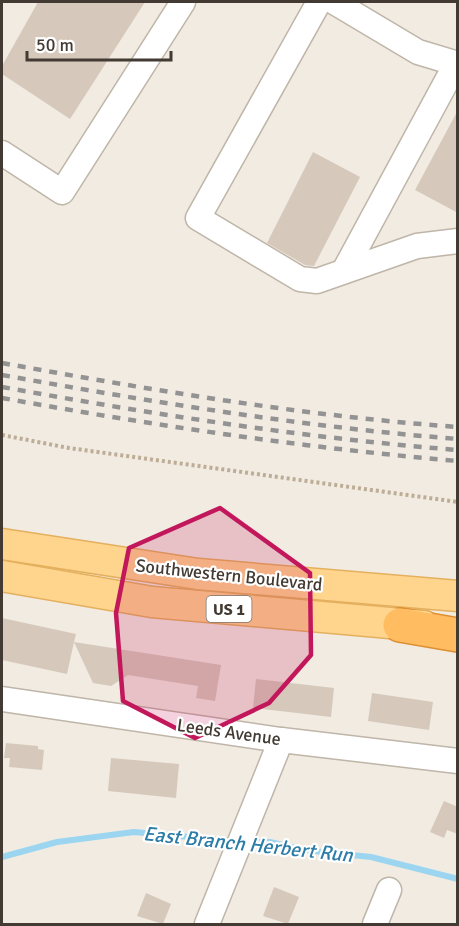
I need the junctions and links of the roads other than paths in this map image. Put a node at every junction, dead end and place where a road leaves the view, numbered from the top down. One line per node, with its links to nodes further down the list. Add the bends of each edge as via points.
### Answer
1 (183, 2): 5 (street, via 62,192)
2 (319, 2): 7 (street, via 198,218 300,279 317,281)
3 (334, 2): 4 (street, via 418,52)
4 (457, 64): 7 (street)
5 (2, 153)
6 (458, 241): 7 (street, via 417,246)
7 (344, 271)
8 (2, 544): 10 (main road, Southwestern Boulevard / US 1, via 198,574)
9 (2, 576): 11 (main road, Southwestern Boulevard / US 1, via 152,602)
10 (458, 596)
11 (400, 625): 12 (main road, Southwestern Boulevard / US 1); 13 (highway)
12 (458, 627)
13 (458, 634)
14 (2, 699): 15 (street, Leeds Avenue)
15 (281, 740): 16 (street, Leeds Avenue); 18 (street)
16 (458, 761)
17 (389, 890): 19 (street)
18 (207, 924)
19 (375, 924)

